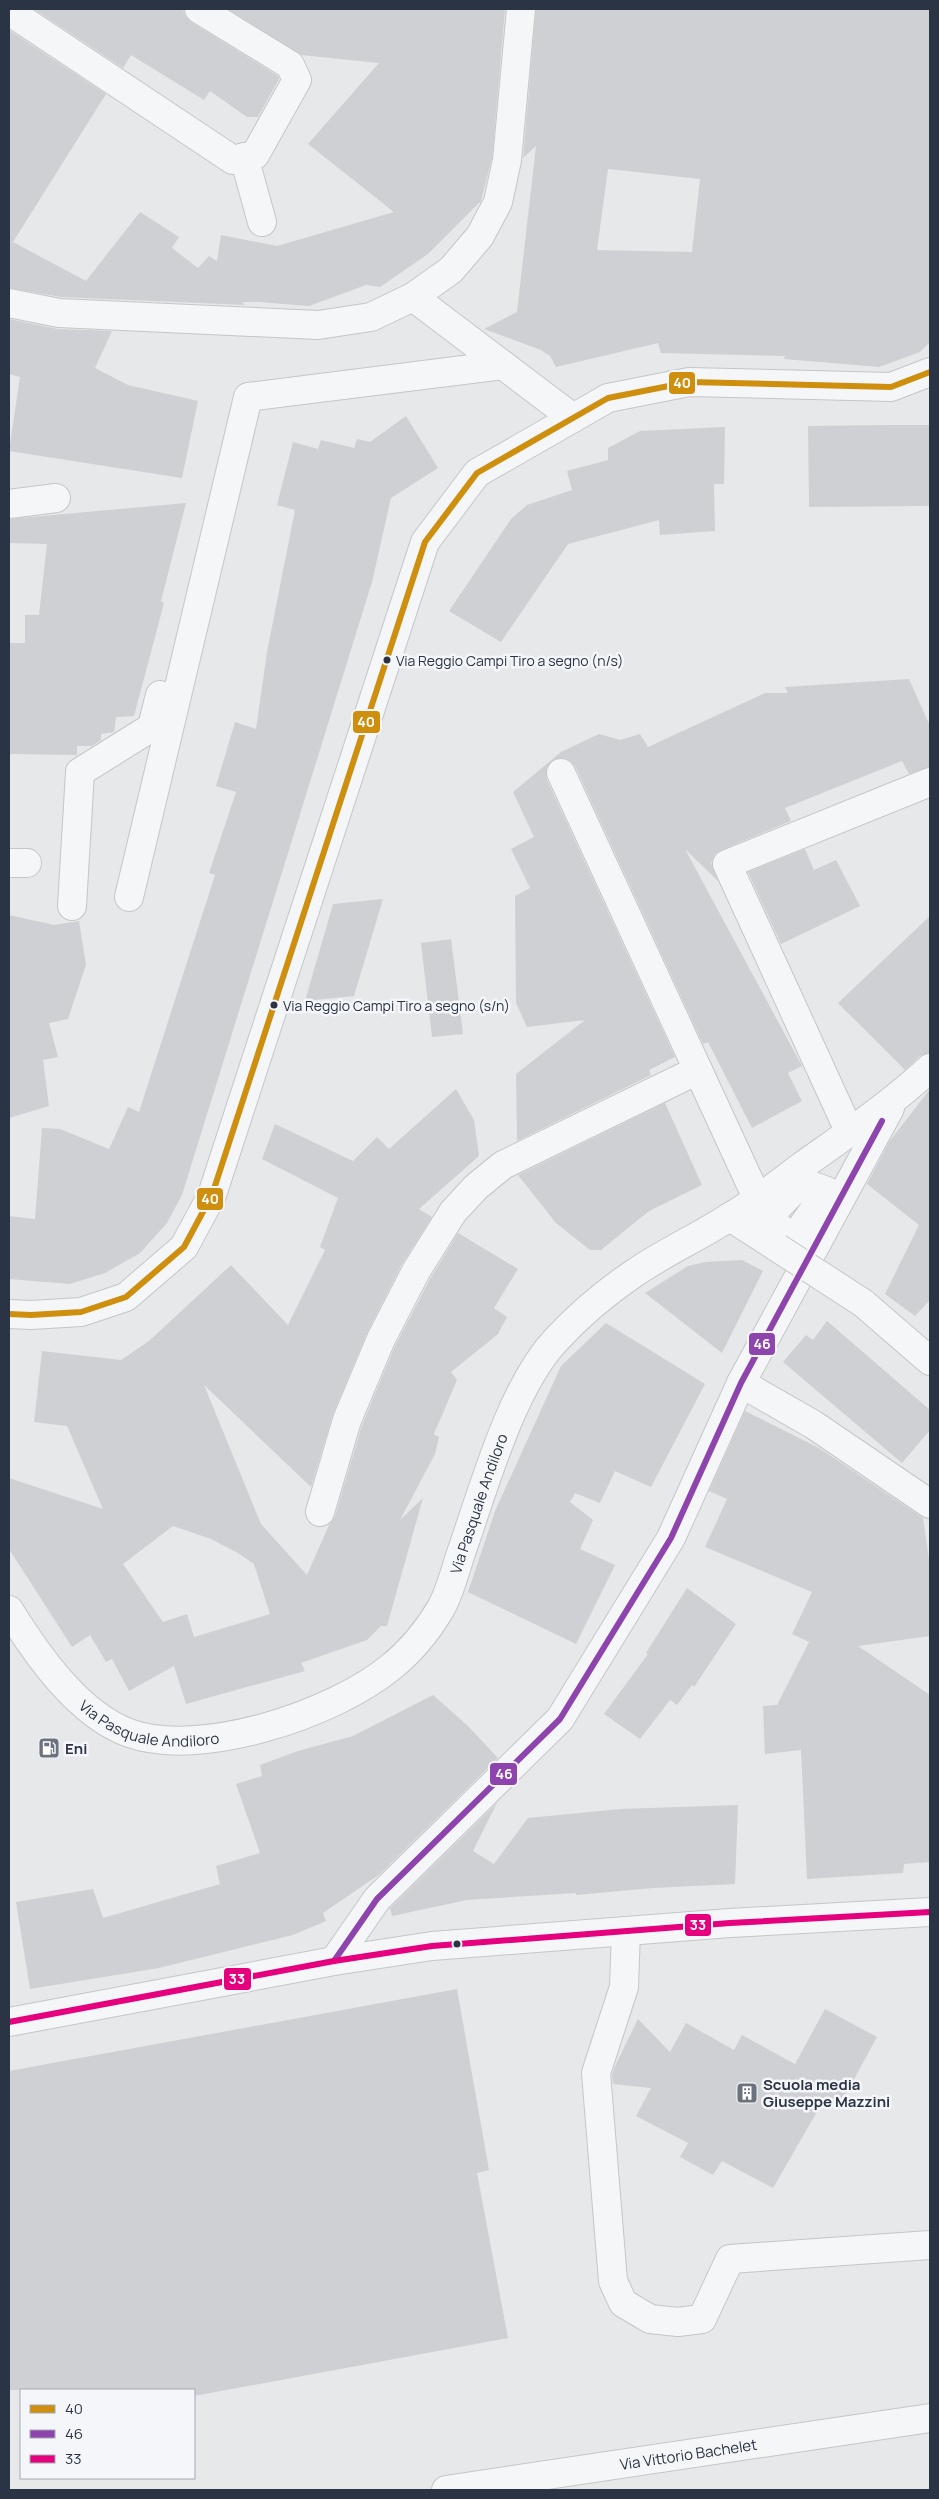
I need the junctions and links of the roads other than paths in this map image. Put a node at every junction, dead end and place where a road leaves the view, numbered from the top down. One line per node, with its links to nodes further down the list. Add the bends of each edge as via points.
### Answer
1 (199, 9): 4 (street, via 290,65 297,80 255,155)
2 (521, 9): 6 (street, via 507,160 498,202 480,236 451,270)
3 (9, 11): 4 (street, via 233,160)
4 (244, 157): 5 (street)
5 (262, 222)
6 (413, 297): 7 (street, via 371,317 318,325 59,313); 8 (street)
7 (9, 302)
8 (503, 364): 10 (street); 13 (street, via 248,397)
9 (930, 372): 10 (street, via 891,387 689,382 608,398)
10 (573, 418): 24 (street, via 477,473 425,542 212,1195 184,1247 126,1297 81,1312)
11 (56, 498): 12 (street)
12 (9, 504)
13 (182, 672): 16 (street); 17 (street, via 161,694 152,727 80,772)
14 (561, 773): 19 (street)
15 (930, 782): 21 (street, via 727,864)
16 (129, 897)
17 (72, 906)
18 (930, 1068): 20 (street)
19 (698, 1070): 22 (street); 28 (street, via 503,1165 453,1212 416,1271 381,1339 348,1420)
20 (893, 1102): 21 (street, Via Pasquale Andiloro); 26 (street)
21 (850, 1132): 22 (street, Via Pasquale Andiloro)
22 (763, 1207): 23 (street, Via Pasquale Andiloro)
23 (730, 1217): 25 (street, bridge, via 863,1303); 29 (street, Via Pasquale Andiloro, via 634,1273 587,1309 552,1344 529,1378 504,1433 442,1605 419,1639 391,1667 354,1692 311,1712 260,1728 209,1739 155,1739 108,1723 86,1706 29,1643)
24 (9, 1314)
25 (930, 1361)
26 (741, 1383): 27 (street, via 814,1425); 32 (street, via 671,1538 560,1719 377,1898)
27 (930, 1504)
28 (320, 1512)
29 (9, 1610)
30 (930, 1912): 31 (street)
31 (626, 1931): 32 (street, via 432,1946); 34 (street, via 624,1987 596,2073 613,2280 623,2303 650,2319 702,2320 730,2259)
32 (334, 1961): 33 (street)
33 (9, 2022)
34 (930, 2245)
35 (930, 2418): 36 (street, Via Vittorio Bachelet)
36 (446, 2490)

